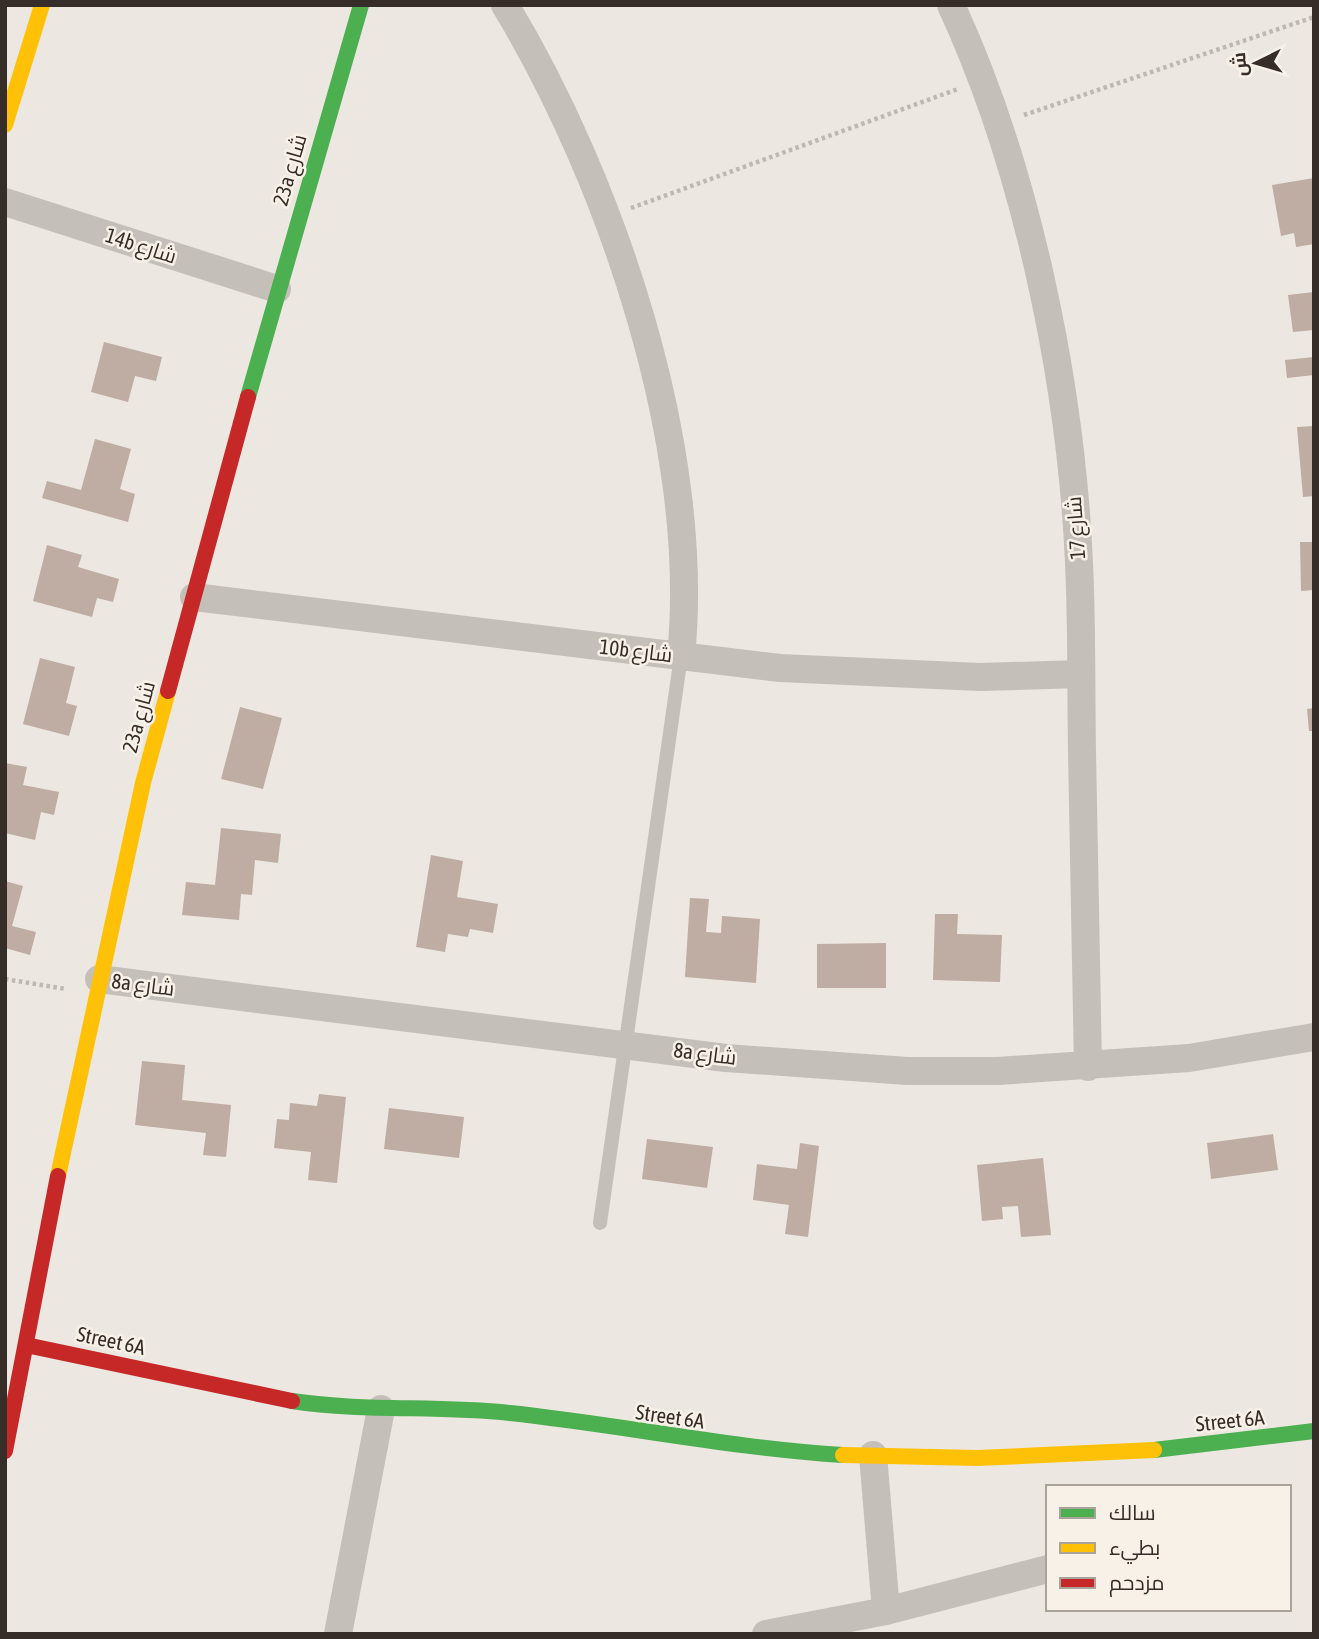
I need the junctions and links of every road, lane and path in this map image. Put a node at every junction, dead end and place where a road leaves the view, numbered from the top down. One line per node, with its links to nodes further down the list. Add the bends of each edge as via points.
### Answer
1 (42, 5): 7 (street)
2 (361, 5): 11 (street, 23a شارع)
3 (505, 5): 10 (street, via 566,119)
4 (951, 5): 6 (street, شارع 17)
5 (1314, 17): 8 (path)
6 (980, 80): 8 (street, شارع 17); 10 (path)
7 (5, 125)
8 (996, 125): 14 (street, شارع 17, via 1029,231 1055,354 1078,548)
9 (5, 202): 11 (street, 14b شارع)
10 (607, 216): 13 (street, via 662,406 679,505 685,580)
11 (276, 289): 12 (street, 23a شارع)
12 (194, 597): 13 (street, 10b شارع); 16 (street, 23a شارع, via 143,783)
13 (681, 656): 14 (street, 10b شارع, via 880,674); 18 (lane)
14 (1081, 674): 19 (street, شارع 17)
15 (5, 979): 16 (path, via 63,990)
16 (99, 979): 18 (street, 8a شارع); 21 (street, 23a شارع)
17 (1314, 1037): 19 (street, 8a شارع, via 1189,1058)
18 (626, 1043): 19 (street, 8a شارع, via 726,1058 907,1071); 20 (lane)
19 (1088, 1067)
20 (600, 1223)
21 (26, 1345): 22 (street, Street 6A, via 282,1398); 24 (street, 23a شارع)
22 (381, 1409): 25 (street, Street 6A, via 499,1412 722,1445); 28 (street)
23 (1314, 1431): 25 (street, Street 6A, via 1199,1446 1051,1456)
24 (5, 1451)
25 (873, 1455): 27 (street)
26 (1046, 1570): 27 (street)
27 (886, 1611): 29 (street)
28 (338, 1634)
29 (766, 1634)

